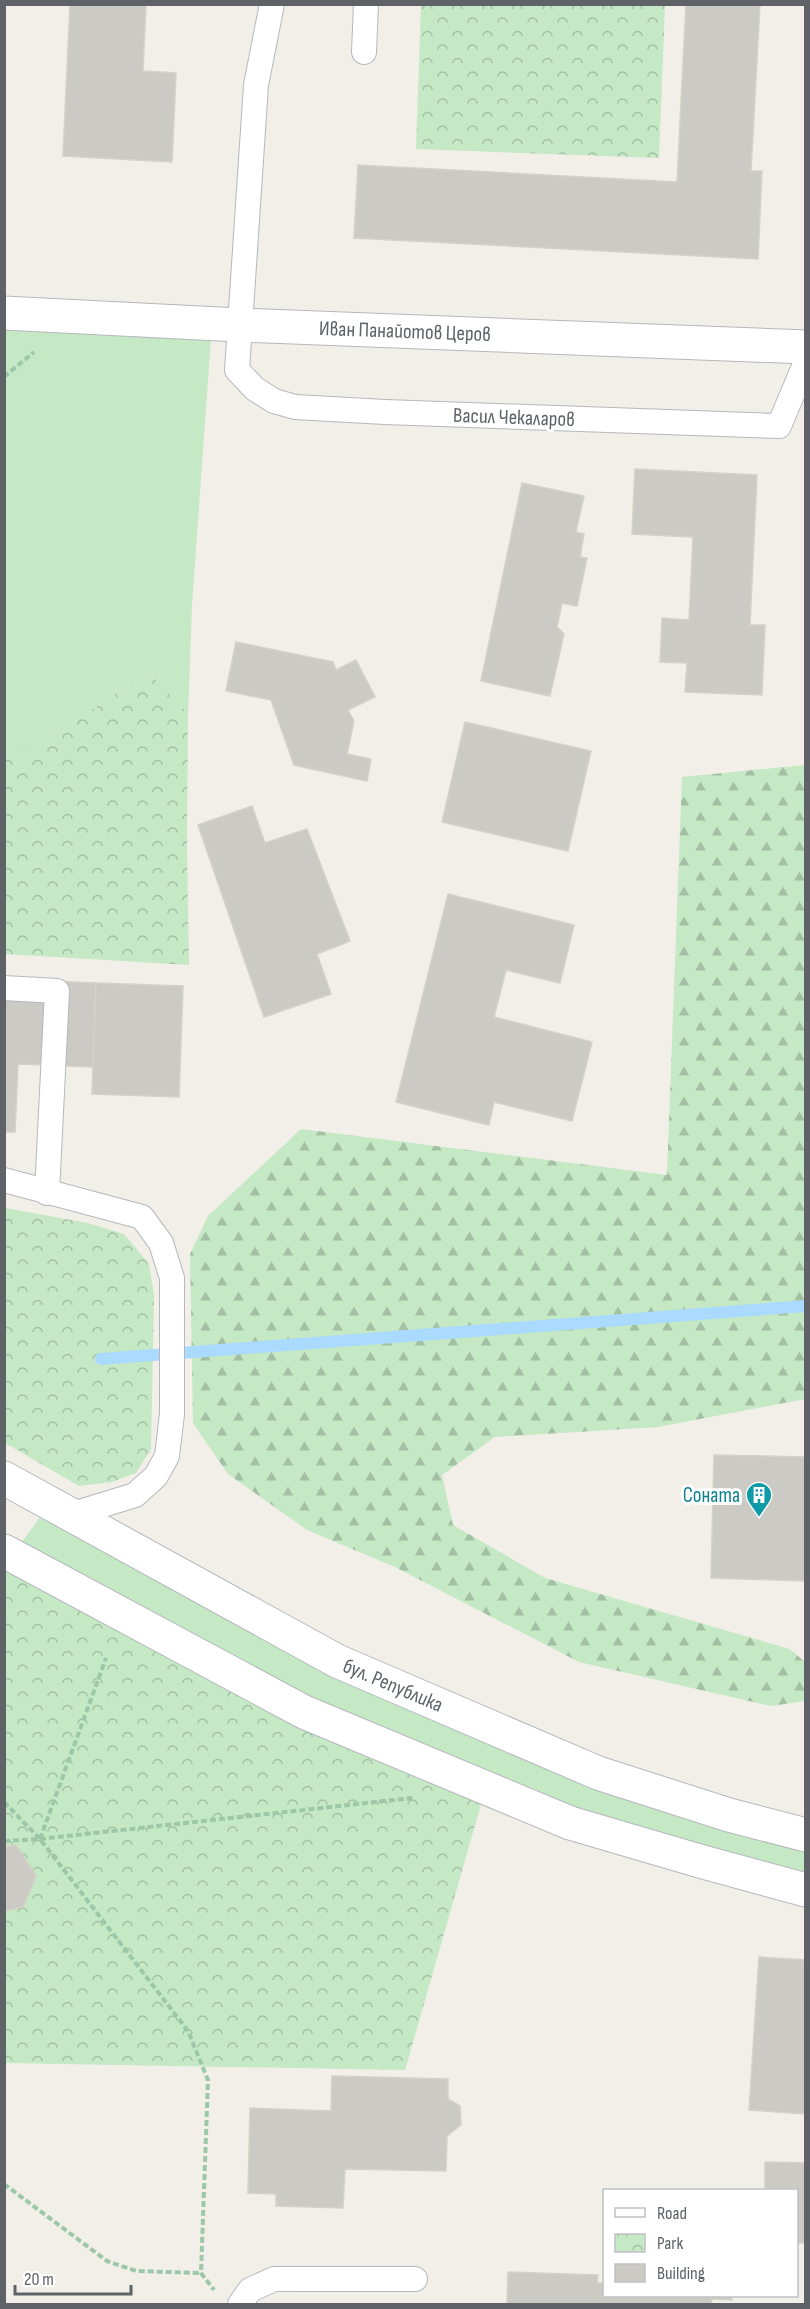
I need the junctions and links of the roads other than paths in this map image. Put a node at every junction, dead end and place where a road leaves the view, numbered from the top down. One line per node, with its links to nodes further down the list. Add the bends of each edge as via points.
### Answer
1 (272, 4): 5 (lane, via 256,84)
2 (366, 4): 3 (lane)
3 (364, 52)
4 (4, 313): 5 (street, Иван Панайотов Церов)
5 (239, 325): 6 (street, Иван Панайотов Церов); 7 (lane, Васил Чекаларов, via 237,370 274,401 295,407 779,426)
6 (806, 346)
7 (806, 362)
8 (4, 988): 10 (lane, via 57,991)
9 (4, 1180): 10 (lane)
10 (47, 1193): 12 (lane, via 142,1217 161,1243 172,1278 172,1414 167,1456 156,1476 135,1495)
11 (4, 1478): 12 (street, бул. Република)
12 (70, 1515): 14 (street, бул. Република, via 337,1661 598,1773)
13 (4, 1551): 15 (street, via 304,1712 570,1822)
14 (806, 1835)
15 (806, 1890)
16 (415, 2279): 17 (lane, via 274,2279)
17 (230, 2301)

